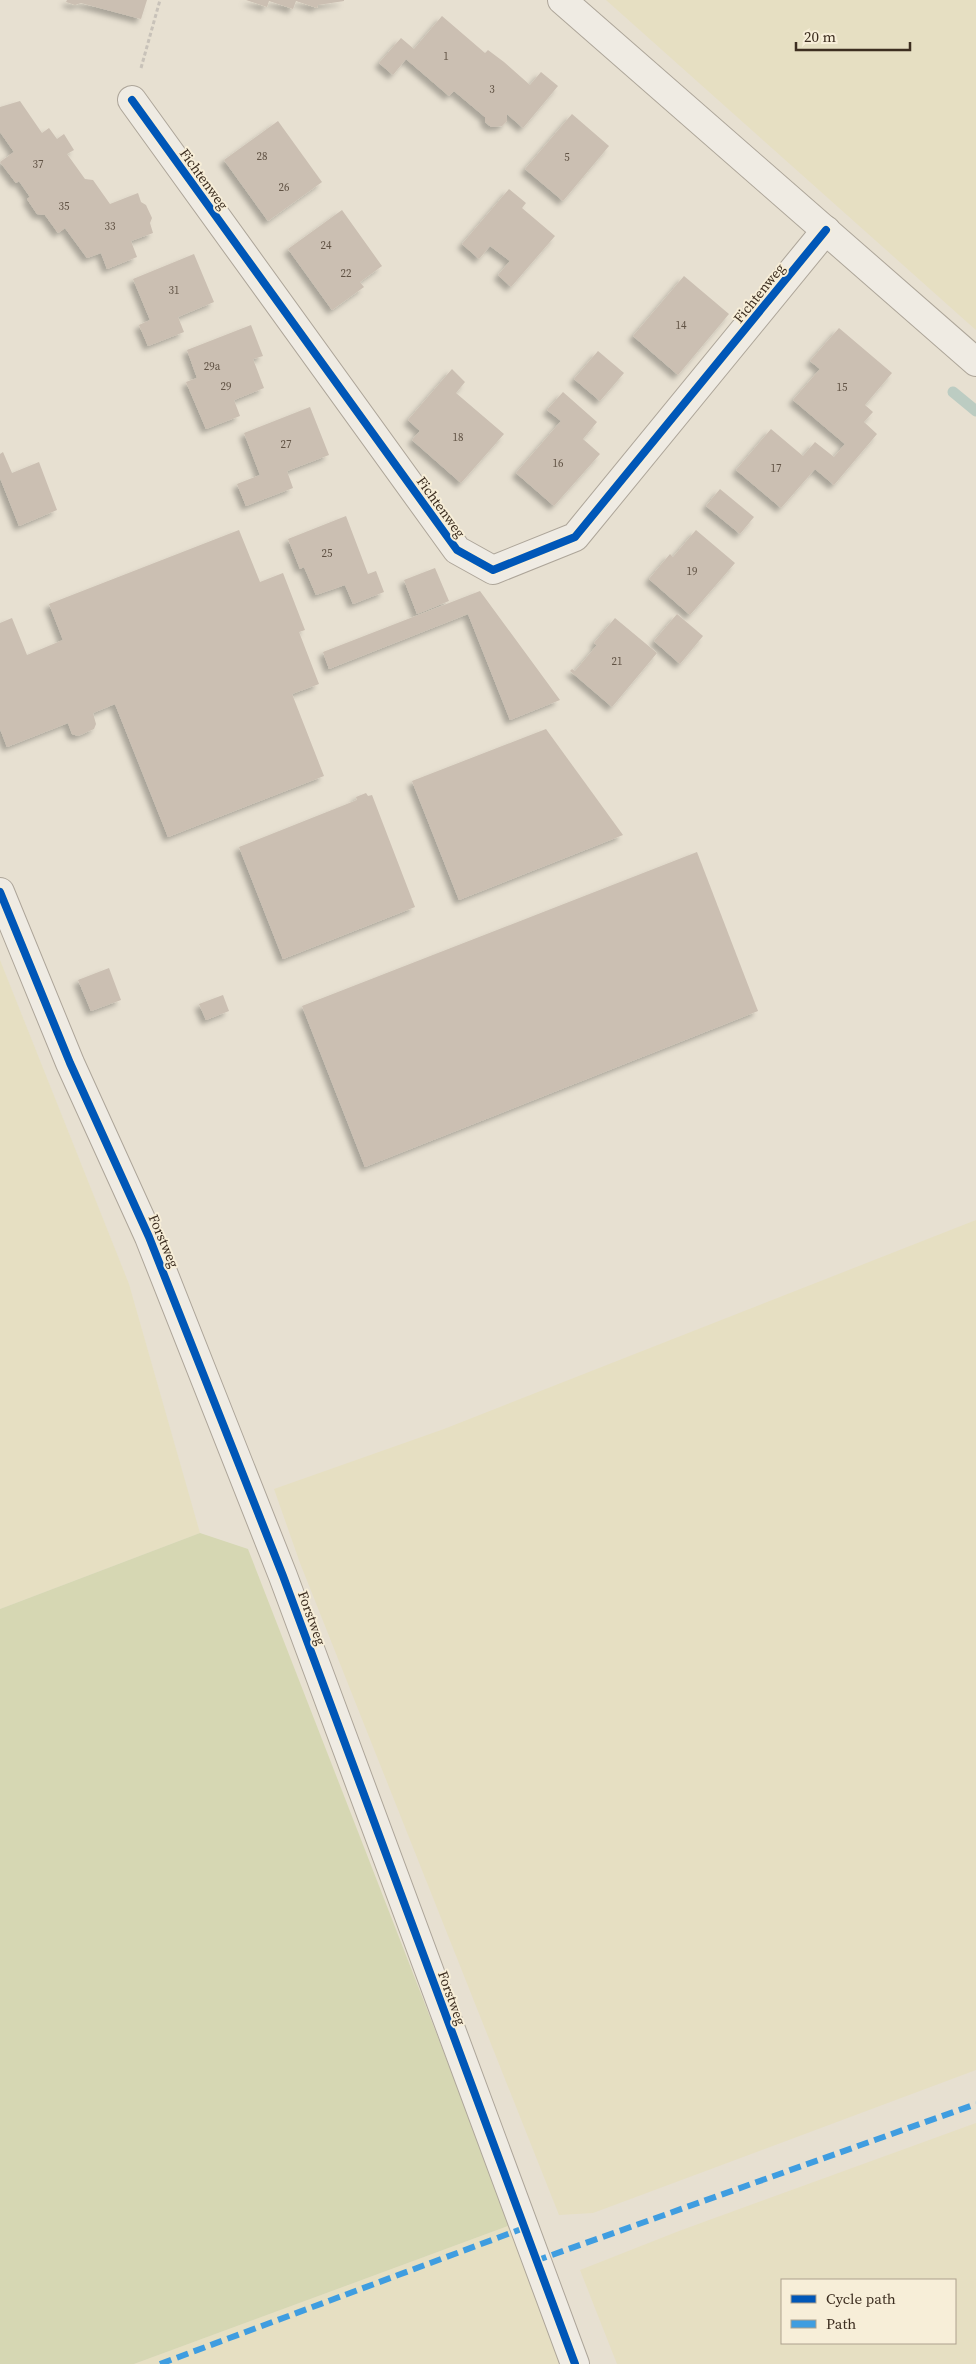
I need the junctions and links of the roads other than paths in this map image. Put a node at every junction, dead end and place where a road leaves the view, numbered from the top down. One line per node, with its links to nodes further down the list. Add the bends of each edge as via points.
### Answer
1 (562, 0): 3 (street)
2 (132, 100): 3 (street, Fichtenweg, via 457,550 493,570 575,537)
3 (826, 230): 4 (street)
4 (976, 362)
5 (0, 892): 6 (street, Forstweg, via 70,1063 149,1237 283,1576)
6 (576, 2364)

